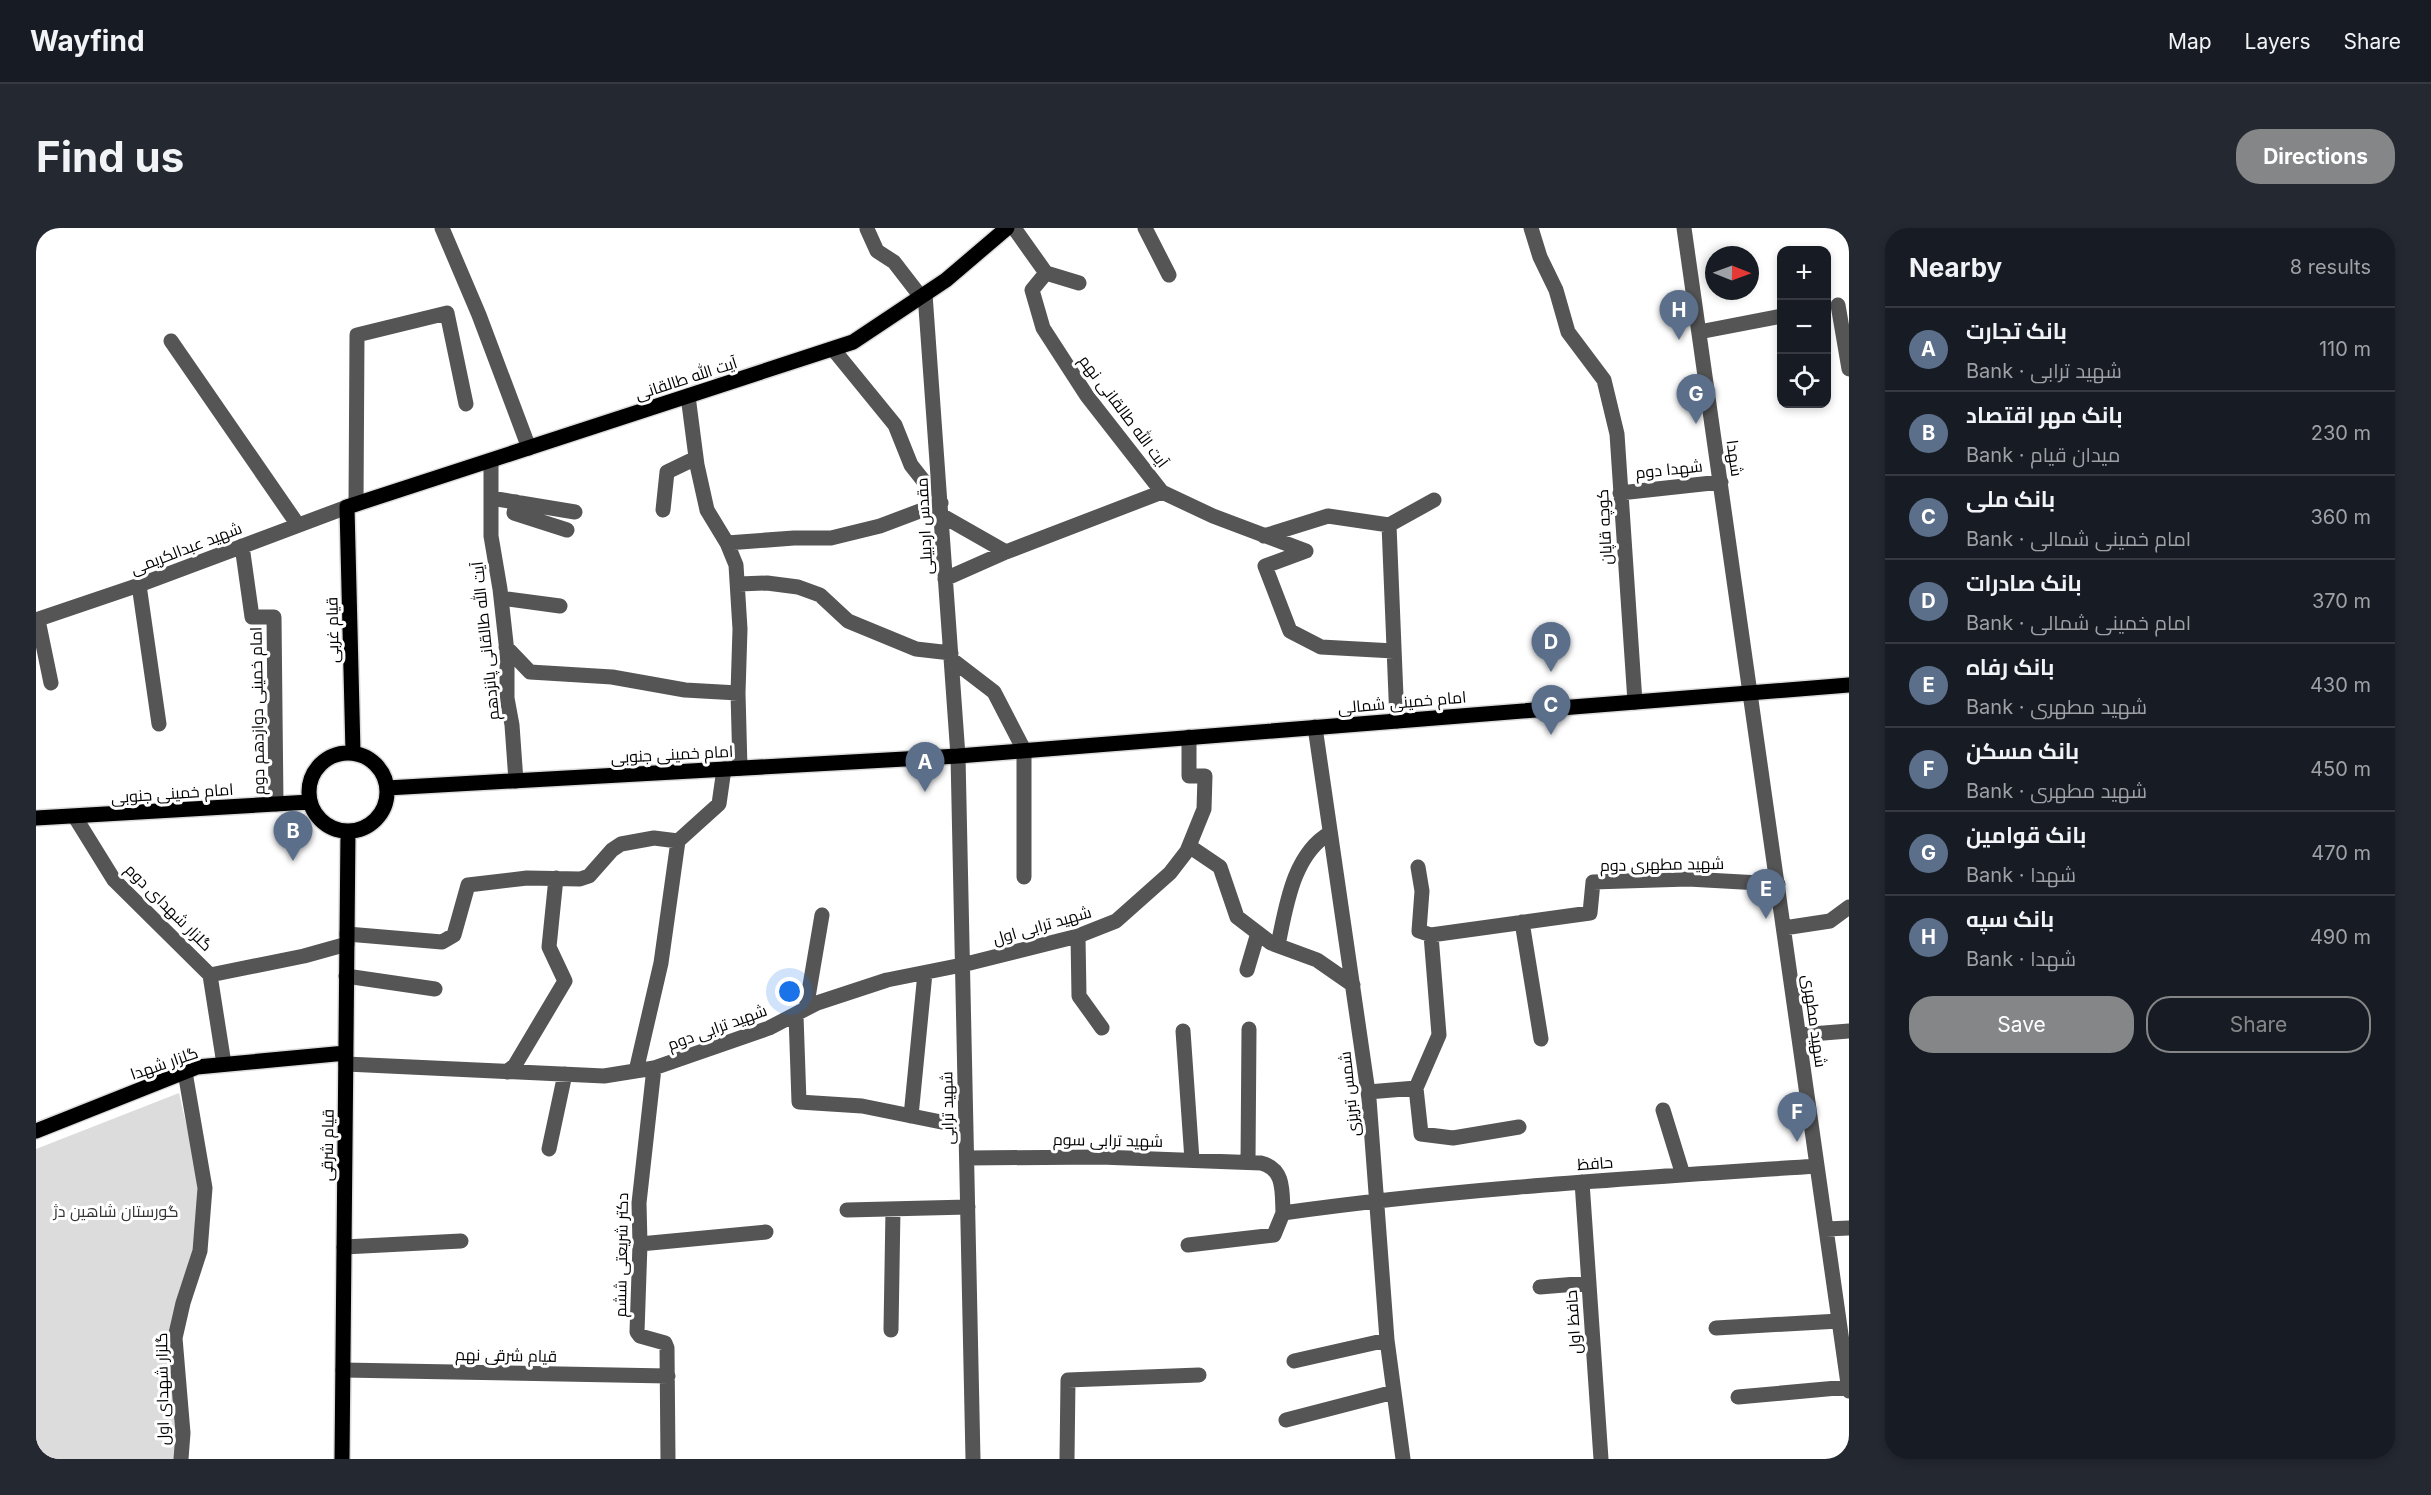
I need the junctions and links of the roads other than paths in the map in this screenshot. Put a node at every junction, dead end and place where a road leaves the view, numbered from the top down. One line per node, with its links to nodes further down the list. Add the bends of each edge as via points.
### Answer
1 (442, 228): 20 (street)
2 (1007, 228): 11 (main road, آیت الله طالقانی)
3 (1014, 228): 8 (street)
4 (1145, 228): 9 (street)
5 (1531, 228): 25 (street, کوچه قاپان, via 1568,332 1604,380 1617,434)
6 (1684, 228): 14 (street, شهدا)
7 (867, 230): 11 (street, via 877,251 894,262)
8 (1046, 273): 10 (street); 24 (street, آیت الله طالقانی نهم, via 1032,290 1043,328 1087,396)
9 (1169, 275)
10 (1079, 283)
11 (923, 296): 16 (main road, آیت الله طالقانی, via 853,342); 30 (street, مقدس اردبیلی)
12 (1838, 305): 17 (street)
13 (1777, 317): 14 (street)
14 (1699, 332): 23 (street, شهدا)
15 (171, 341): 33 (street)
16 (833, 349): 18 (main road, آیت الله طالقانی); 30 (street, via 895,425 911,465)
17 (1849, 369)
18 (688, 396): 20 (main road, آیت الله طالقانی); 21 (street)
19 (466, 404): 29 (street, via 447,313 357,335)
20 (529, 448): 22 (main road, آیت الله طالقانی)
21 (696, 458): 31 (street, via 667,472); 37 (street, via 707,510)
22 (491, 460): 26 (street, آیت الله طالقانی پانزدهم); 29 (main road, آیت الله طالقانی)
23 (1721, 482): 25 (street, شهدا دوم); 51 (street, شهدا)
24 (1162, 492): 36 (street); 39 (street)
25 (1620, 493): 53 (street, کوچه قاپان)
26 (491, 498): 28 (street); 43 (street, آیت الله طالقانی پانزدهم, via 491,536)
27 (1434, 500): 34 (street)
28 (516, 502): 32 (street); 35 (street, via 514,513)
29 (352, 506): 33 (street, شهید عبدالکریمی); 59 (main road, قیام غربی)
30 (941, 509): 37 (street, via 831,538); 39 (street); 40 (street, مقدس اردبیلی)
31 (663, 510)
32 (575, 512)
33 (298, 525): 38 (street, شهید عبدالکریمی)
34 (1389, 525): 36 (street, via 1328,516); 47 (street)
35 (567, 530)
36 (1264, 536): 47 (street, via 1306,551 1265,566 1290,631 1321,647)
37 (727, 543): 41 (street)
38 (242, 546): 42 (street, شهید عبدالکریمی); 66 (street, امام خمینی دوازدهم دوم, via 252,617 274,617)
39 (1006, 552): 40 (street)
40 (945, 579): 48 (street, مقدس اردبیلی)
41 (739, 584): 48 (street, via 798,587 820,595 848,621 916,650); 52 (street)
42 (139, 585): 45 (street, شهید عبدالکریمی); 55 (street)
43 (501, 598): 44 (street); 46 (street, آیت الله طالقانی پانزدهم)
44 (560, 606)
45 (37, 620): 49 (street)
46 (506, 647): 52 (street, via 530,672 612,677 685,690); 63 (street, آیت الله طالقانی پانزدهم)
47 (1394, 651): 54 (street)
48 (951, 656): 58 (street, via 994,692); 60 (street, مقدس اردبیلی)
49 (51, 683)
50 (1849, 685): 51 (main road, امام خمینی شمالی)
51 (1751, 692): 53 (main road, امام خمینی شمالی); 76 (street, شهید مطهری)
52 (738, 693): 61 (street)
53 (1635, 702): 54 (main road, امام خمینی شمالی)
54 (1397, 721): 56 (main road, امام خمینی شمالی)
55 (159, 724)
56 (1315, 727): 57 (main road, امام خمینی شمالی); 70 (street, شمس تبریزی)
57 (1188, 737): 58 (main road, امام خمینی شمالی); 72 (street, شهید ترابی اول, via 1189,776 1205,776 1204,809)
58 (1024, 750): 60 (main road, امام خمینی شمالی); 74 (street)
59 (353, 752): 64 (main road, via 376,764); 65 (main road, via 334,755 318,766 309,789)
60 (958, 756): 61 (main road, امام خمینی جنوبی); 86 (street, شهید ترابی)
61 (740, 768): 62 (main road, امام خمینی جنوبی)
62 (724, 769): 63 (main road, امام خمینی جنوبی); 71 (street, via 719,804)
63 (516, 781): 64 (main road, امام خمینی جنوبی)
64 (387, 788): 69 (main road, via 386,801 377,818 361,829)
65 (310, 802): 66 (main road, امام خمینی جنوبی); 69 (main road, via 324,823)
66 (276, 804): 67 (main road, امام خمینی جنوبی)
67 (75, 817): 68 (main road, امام خمینی جنوبی); 89 (street, گلزار شهدای دوم, via 114,880)
68 (36, 818)
69 (348, 831): 84 (main road, قیام شرقی)
70 (1330, 833): 85 (street, via 1318,840 1302,862); 91 (street, شمس تبریزی)
71 (678, 841): 75 (street, via 654,838 621,844 589,876); 104 (street, via 660,963)
72 (1189, 846): 81 (street, via 1220,867 1238,917); 83 (street, شهید ترابی اول, via 1170,873 1116,921)
73 (1418, 867): 82 (street, via 1422,891 1419,931)
74 (1024, 877)
75 (556, 878): 84 (street, via 468,885 454,935 442,942); 103 (street, via 549,947 565,981)
76 (1778, 884): 79 (street, شهید مطهری دوم, via 1688,879 1593,882 1590,913); 80 (street, شهید مطهری)
77 (1849, 907): 80 (street, via 1830,921)
78 (822, 915): 93 (street)
79 (1522, 922): 82 (street, شهید مطهری دوم); 99 (street)
80 (1784, 928): 98 (street, شهید مطهری)
81 (1258, 933): 85 (street); 87 (street)
82 (1431, 935): 107 (street, via 1439,1035)
83 (1078, 936): 86 (street, شهید ترابی اول); 94 (street, via 1079,996)
84 (347, 939): 89 (street, via 304,956); 90 (main road, قیام شرقی)
85 (1278, 945): 91 (street, via 1317,960)
86 (962, 966): 88 (street, شهید ترابی دوم); 111 (street, شهید ترابی)
87 (1247, 970)
88 (925, 972): 93 (street, شهید ترابی دوم, via 887,980); 110 (street)
89 (210, 975): 101 (street, گلزار شهدای دوم)
90 (346, 976): 92 (street); 100 (main road, قیام شرقی)
91 (1353, 985): 108 (street, شمس تبریزی)
92 (435, 989)
93 (801, 1012): 102 (street, شهید ترابی دوم, via 769,1028); 110 (street, via 799,1102 862,1106)
94 (1102, 1028)
95 (1248, 1029): 117 (street)
96 (1183, 1031): 116 (street)
97 (1849, 1031): 98 (street)
98 (1799, 1035): 118 (street, شهید مطهری)
99 (1541, 1039)
100 (346, 1058): 101 (main road, گلزار شهدا); 103 (street, شهید ترابی دوم); 132 (main road, قیام شرقی)
101 (224, 1064): 105 (main road, گلزار شهدا)
102 (654, 1068): 104 (street, شهید ترابی دوم); 130 (street, دکتر شریعتی ششم, via 639,1203)
103 (507, 1071): 106 (street, شهید ترابی دوم)
104 (636, 1071): 106 (street, شهید ترابی دوم, via 604,1076)
105 (185, 1072): 113 (main road, گلزار شهدا); 147 (street, گلزار شهدای اول, via 205,1188 200,1251 175,1338 183,1432)
106 (565, 1074): 114 (street)
107 (1416, 1088): 108 (street); 112 (street, via 1421,1134 1453,1138)
108 (1368, 1092): 121 (street, شمس تبریزی)
109 (1663, 1110): 119 (street)
110 (911, 1116): 111 (street)
111 (966, 1127): 115 (street, شهید ترابی)
112 (1519, 1127)
113 (36, 1131)
114 (549, 1149)
115 (967, 1158): 116 (street, شهید ترابی سوم); 122 (street, شهید ترابی)
116 (1192, 1160): 117 (street, شهید ترابی سوم)
117 (1248, 1162): 125 (street, شهید ترابی سوم, via 1271,1166 1278,1174)
118 (1818, 1166): 119 (street, حافظ); 127 (street, شهید مطهری)
119 (1683, 1175): 120 (street, حافظ)
120 (1582, 1182): 121 (street, حافظ); 133 (street, حافظ اول)
121 (1376, 1200): 125 (street, حافظ); 138 (street, شمس تبریزی)
122 (968, 1207): 123 (street); 150 (street, شهید ترابی)
123 (893, 1209): 124 (street); 137 (street)
124 (847, 1210)
125 (1283, 1213): 131 (street, via 1274,1235)
126 (1849, 1228): 127 (street)
127 (1826, 1229): 135 (street, شهید مطهری)
128 (766, 1232): 130 (street)
129 (461, 1240): 132 (street)
130 (640, 1244): 142 (street, دکتر شریعتی ششم, via 637,1332 644,1338 665,1343)
131 (1188, 1245)
132 (344, 1247): 140 (main road, قیام شرقی)
133 (1589, 1283): 134 (street); 153 (street, حافظ اول)
134 (1540, 1287)
135 (1839, 1321): 136 (street); 143 (street, شهید مطهری)
136 (1716, 1328)
137 (891, 1330)
138 (1387, 1340): 139 (street); 144 (street, شمس تبریزی)
139 (1294, 1361)
140 (343, 1370): 142 (street, قیام شرقی نهم); 148 (main road, قیام شرقی)
141 (1199, 1375): 151 (street, via 1068,1380)
142 (668, 1376): 149 (street, دکتر شریعتی ششم)
143 (1849, 1389): 145 (street)
144 (1394, 1392): 146 (street); 152 (street, شمس تبریزی)
145 (1738, 1397)
146 (1286, 1420)
147 (181, 1459)
148 (342, 1459)
149 (668, 1459)
150 (973, 1459)
151 (1067, 1459)
152 (1403, 1459)
153 (1601, 1459)

